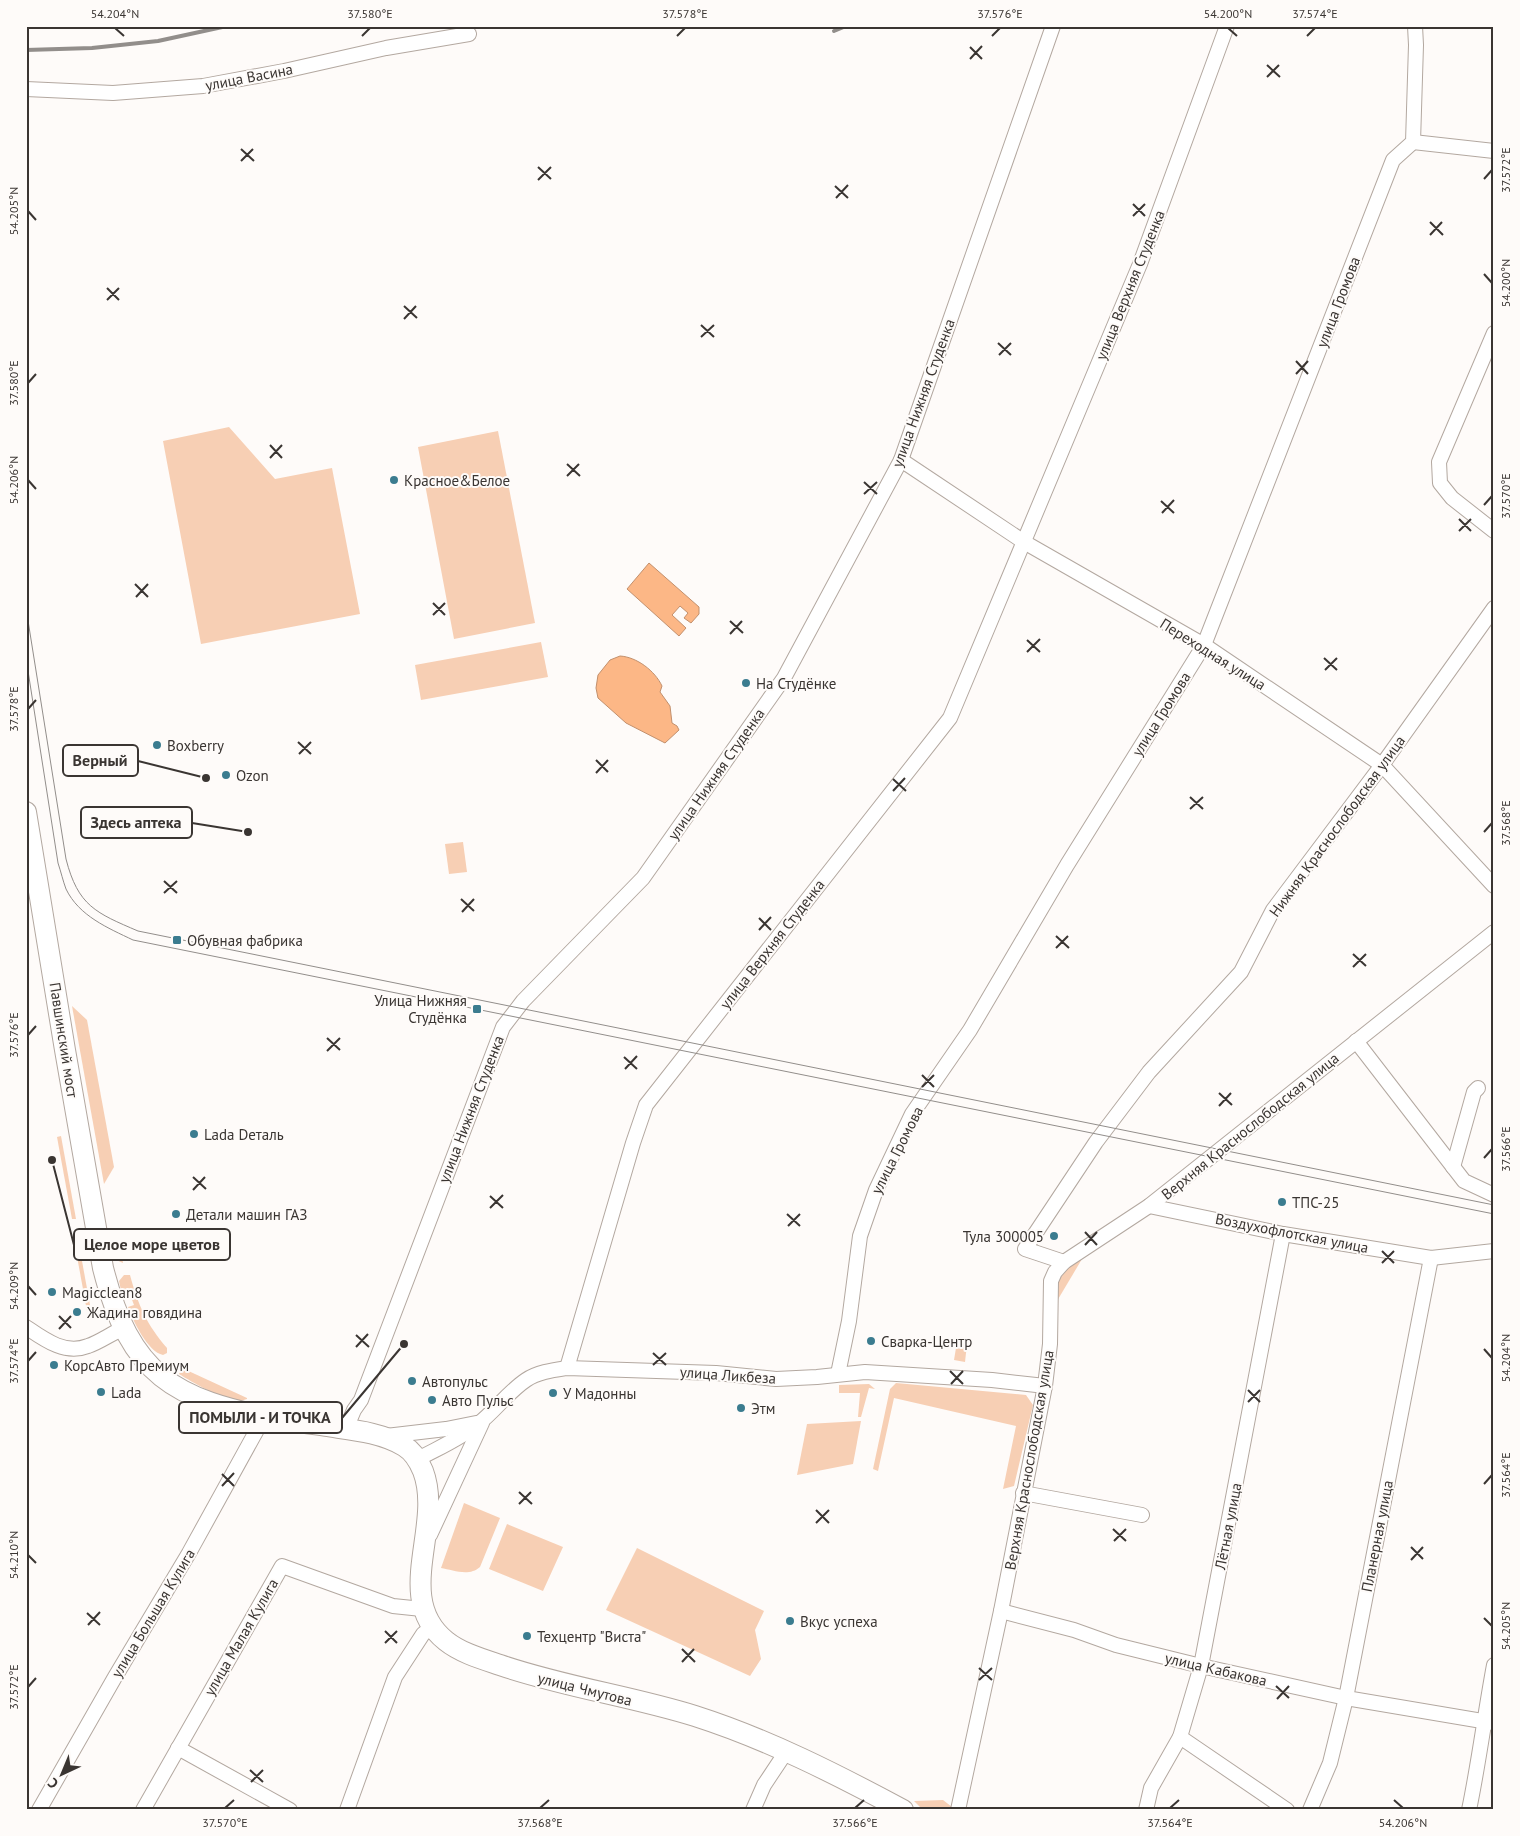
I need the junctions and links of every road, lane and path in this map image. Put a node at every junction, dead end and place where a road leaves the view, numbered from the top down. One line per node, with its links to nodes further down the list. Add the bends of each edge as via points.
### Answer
1 (1053, 26): 9 (street, улица Нижняя Cтуденкa)
2 (1227, 26): 11 (street, улица Верхняя Cтуденка, via 1140,264)
3 (1415, 26): 6 (street)
4 (469, 34): 5 (street, улица Васина, via 203,86 113,94)
5 (26, 90)
6 (1413, 142): 7 (street); 13 (street, улица Громова, via 1393,160)
7 (1494, 151)
8 (1494, 334): 10 (street, via 1439,462 1440,484 1452,498)
9 (901, 460): 11 (street, Переходная улица); 34 (street, улица Нижняя Cтуденкa, via 778,686 643,878 523,1001 503,1027 364,1391)
10 (1494, 531)
11 (1024, 542): 13 (street, Переходная улица); 29 (street, улица Верхняя Студенка, via 950,718 646,1105)
12 (1494, 608): 14 (street, Нижняя Краснослободская улица)
13 (1204, 646): 14 (street, Переходная улица); 30 (street, улица Громова, via 1067,865 970,1030 912,1114 876,1190 860,1236 849,1321)
14 (1382, 765): 16 (street, Переходная улица); 26 (street, Нижняя Краснослободская улица, via 1273,910 1241,972 1149,1072 1096,1142 1025,1249)
15 (26, 812): 28 (main road, Павшинский мост, via 103,1268)
16 (1494, 886)
17 (1494, 932): 18 (street, Верхняя Краснослободская улица)
18 (1356, 1042): 20 (street); 22 (street, Верхняя Краснослободская улица)
19 (1478, 1088): 20 (street, via 1474,1092)
20 (1453, 1167): 21 (street, via 1464,1181)
21 (1494, 1195)
22 (1149, 1206): 23 (street, Воздухофлотская улица); 26 (street, Верхняя Краснослободская улица)
23 (1283, 1234): 25 (street, Воздухофлотская улица); 44 (street, Лётная улица)
24 (1494, 1250): 25 (street, Воздухофлотская улица)
25 (1431, 1258): 45 (street, Планерная улица)
26 (1064, 1262): 31 (street, Верхняя Краснослободская улица, via 1050,1285 1050,1344)
27 (26, 1327): 28 (street, via 63,1348 76,1349)
28 (124, 1328): 32 (main road, via 141,1356 162,1378 185,1393 232,1410)
29 (567, 1368): 30 (street, улица Ликбеза, via 776,1379); 33 (street, улица Ликбеза, via 527,1379)
30 (838, 1374): 31 (street, улица Ликбеза, via 865,1372)
31 (1045, 1386): 37 (street, Верхняя Краснослободская улица)
32 (266, 1417): 34 (main road); 50 (street, улица Большая Кулига)
33 (484, 1420): 35 (street, via 446,1429); 36 (street, улица Ликбеза, via 462,1436); 39 (street)
34 (346, 1429): 35 (main road)
35 (384, 1436): 36 (main road)
36 (418, 1458): 39 (main road, улица Чмутова, via 429,1493)
37 (1023, 1493): 38 (street); 41 (street, Верхняя Краснослободская улица)
38 (1142, 1514)
39 (426, 1544): 40 (main road, улица Чмутова, via 420,1575)
40 (422, 1609): 42 (main road, улица Чмутова); 48 (street, улица Малая Кулига, via 393,1606 282,1566)
41 (1001, 1610): 44 (street, улица Кабакова, via 1116,1645); 56 (street, Верхняя Краснослободская улица)
42 (432, 1627): 49 (main road, улица Чмутова, via 446,1642 474,1656 528,1675 694,1716); 53 (street, via 423,1634 395,1677)
43 (1494, 1665): 46 (street)
44 (1201, 1666): 45 (street, улица Кабакова); 47 (street, Лётная улица)
45 (1346, 1698): 46 (street, улица Кабакова); 59 (street, Планерная улица, via 1330,1762)
46 (1488, 1722): 60 (street)
47 (1180, 1737): 57 (street, Лётная улица, via 1151,1788); 58 (street)
48 (178, 1748): 51 (street, улица Малая Кулига); 52 (street)
49 (786, 1752): 54 (street, via 764,1785); 55 (main road, улица Чмутова)
50 (38, 1810)
51 (143, 1810)
52 (290, 1810)
53 (346, 1810)
54 (753, 1810)
55 (902, 1810)
56 (958, 1810)
57 (1146, 1810)
58 (1287, 1810)
59 (1310, 1810)
60 (1469, 1810)

